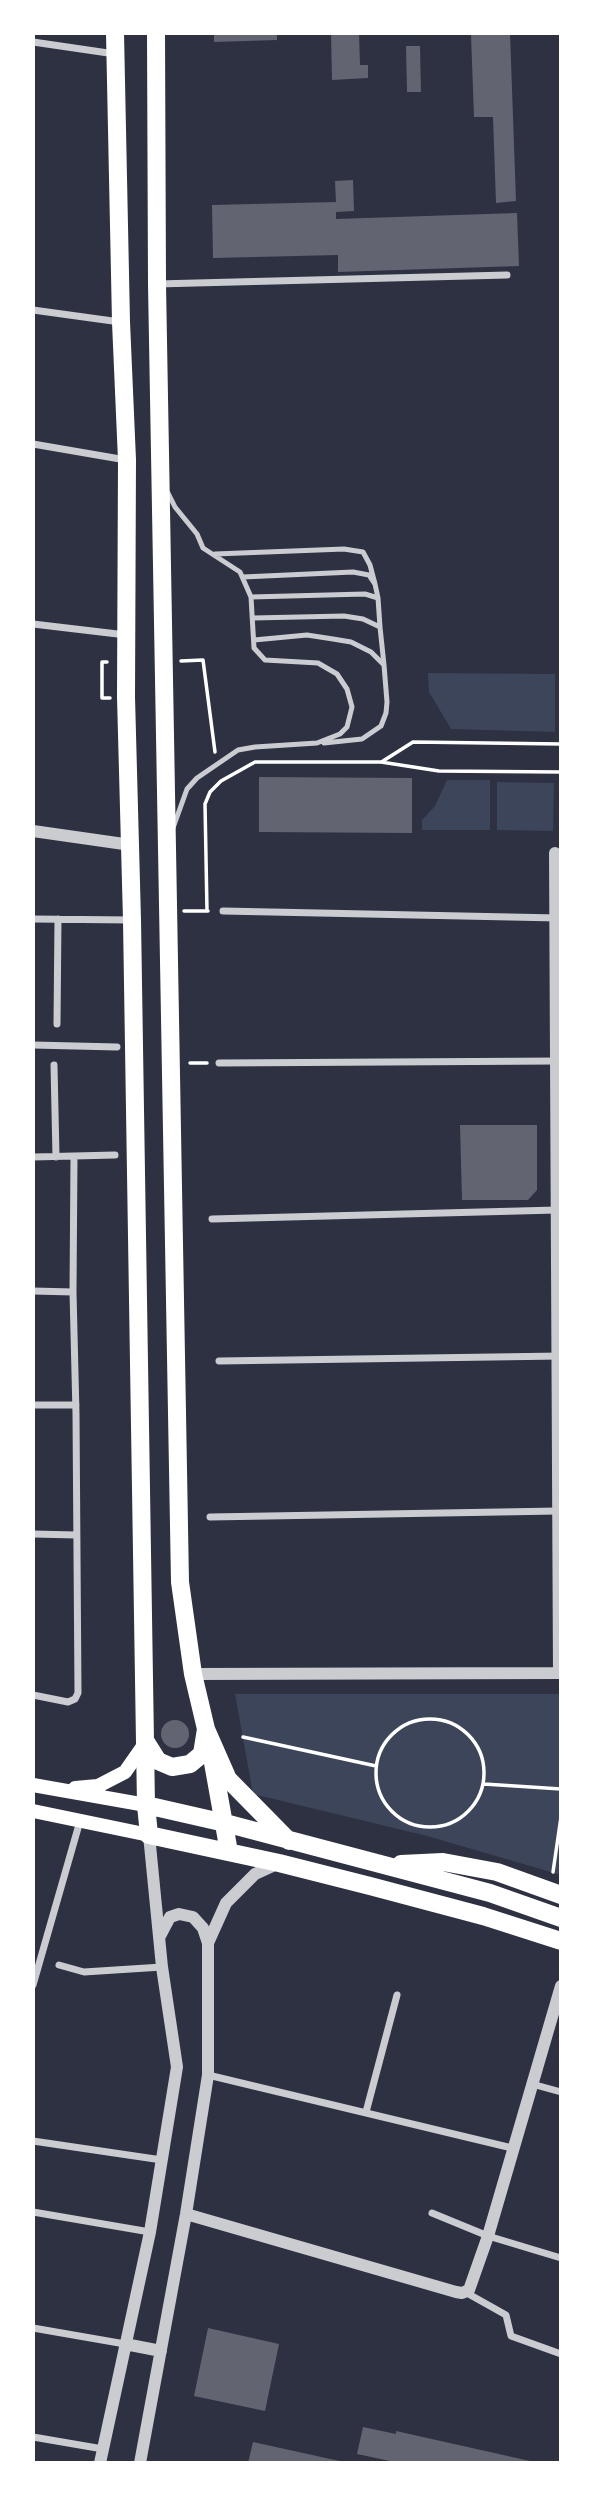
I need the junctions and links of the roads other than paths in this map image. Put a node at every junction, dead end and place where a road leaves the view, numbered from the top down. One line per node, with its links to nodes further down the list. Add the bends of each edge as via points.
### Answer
1 (116, 33): 4 (main road)
2 (156, 33): 6 (main road)
3 (33, 42): 4 (street)
4 (116, 54): 8 (main road)
5 (506, 275): 6 (street)
6 (157, 284): 11 (main road)
7 (33, 310): 8 (street)
8 (121, 322): 10 (main road)
9 (33, 444): 10 (street)
10 (127, 460): 20 (main road)
11 (160, 479): 12 (lane, via 203,548); 25 (main road)
12 (214, 554): 13 (lane); 14 (lane, via 363,552)
13 (243, 577): 14 (lane, via 353,572 369,575); 15 (lane)
14 (375, 584): 16 (lane)
15 (251, 597): 16 (lane, via 365,594); 17 (lane)
16 (377, 598): 19 (lane)
17 (253, 618): 19 (lane, via 344,616); 21 (lane)
18 (33, 624): 20 (street)
19 (380, 627): 22 (lane)
20 (127, 635): 26 (main road)
21 (254, 639): 22 (lane, via 307,635 351,642); 23 (lane, via 254,648 265,660 318,663 337,674 347,689 352,707 347,727)
22 (384, 665): 23 (lane, via 387,702 381,726 362,739)
23 (317, 743): 25 (lane, via 238,750 187,789)
24 (33, 831): 26 (street)
25 (167, 844): 56 (main road, via 180,1582)
26 (131, 845): 32 (main road)
27 (558, 853): 29 (street)
28 (223, 911): 29 (street)
29 (558, 918): 36 (street)
30 (33, 919): 31 (street)
31 (58, 919): 32 (street); 33 (street)
32 (132, 920): 59 (main road)
33 (57, 1024)
34 (33, 1045): 35 (street)
35 (117, 1047)
36 (558, 1061): 37 (street); 43 (street)
37 (219, 1063)
38 (54, 1065): 41 (street)
39 (115, 1156): 42 (street)
40 (33, 1157): 41 (street)
41 (56, 1157): 42 (street)
42 (74, 1157): 46 (street)
43 (556, 1210): 44 (street); 47 (street)
44 (212, 1219)
45 (33, 1291): 46 (street)
46 (73, 1292): 50 (street)
47 (559, 1356): 48 (street); 51 (street)
48 (219, 1361)
49 (33, 1405): 50 (street)
50 (76, 1405): 54 (street)
51 (558, 1511): 52 (street); 55 (street)
52 (210, 1517)
53 (33, 1534): 54 (street)
54 (76, 1535): 57 (street, via 78,1693 68,1702)
55 (560, 1673): 56 (street)
56 (193, 1674): 58 (main road)
57 (33, 1695)
58 (206, 1729): 59 (main road, via 202,1754 190,1764 172,1767 158,1761); 65 (main road); 67 (main road, via 228,1779)
59 (146, 1742): 61 (main road, via 125,1772 98,1786); 62 (main road)
60 (33, 1785): 61 (main road)
61 (58, 1789): 62 (main road)
62 (146, 1805): 65 (main road); 66 (main road)
63 (33, 1811): 64 (main road)
64 (80, 1820): 66 (main road); 76 (street)
65 (225, 1823): 67 (main road); 68 (main road)
66 (149, 1835): 68 (main road); 73 (street)
67 (289, 1841): 70 (main road)
68 (229, 1852): 69 (main road)
69 (279, 1863): 74 (main road); 75 (street, via 255,1874 226,1903)
70 (385, 1865): 71 (main road, via 443,1862 497,1872); 72 (main road, via 490,1893)
71 (561, 1895)
72 (561, 1919)
73 (159, 1939): 75 (street, via 170,1917 179,1914 193,1917); 78 (street)
74 (561, 1941)
75 (208, 1943): 82 (street)
76 (36, 1963): 79 (street)
77 (59, 1965): 78 (street, via 84,1972)
78 (162, 1967): 88 (street, via 177,2067)
79 (33, 1985)
80 (561, 1986): 83 (street)
81 (397, 1995): 85 (street)
82 (208, 2075): 85 (street); 91 (street)
83 (531, 2084): 84 (street); 87 (street)
84 (561, 2092)
85 (366, 2112): 87 (street)
86 (33, 2141): 88 (street)
87 (512, 2148): 93 (street)
88 (162, 2160): 92 (street)
89 (33, 2212): 92 (street)
90 (432, 2213): 93 (street)
91 (186, 2214): 95 (street); 98 (street)
92 (150, 2232): 97 (street)
93 (488, 2236): 94 (street); 95 (street)
94 (561, 2258)
95 (465, 2292): 99 (street, via 506,2315 511,2336)
96 (33, 2328): 97 (street)
97 (125, 2344): 98 (street); 101 (street)
98 (161, 2351): 103 (street)
99 (561, 2354)
100 (33, 2437): 101 (street)
101 (103, 2449): 102 (street)
102 (100, 2463)
103 (140, 2463)

